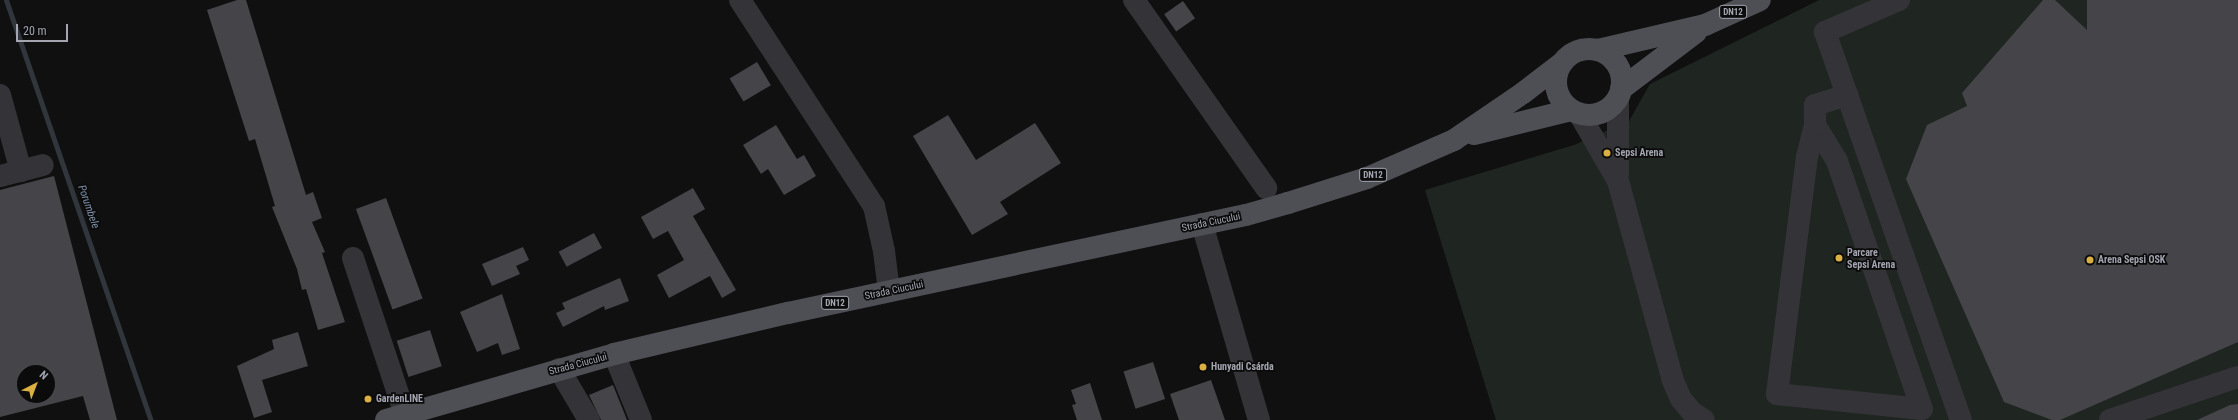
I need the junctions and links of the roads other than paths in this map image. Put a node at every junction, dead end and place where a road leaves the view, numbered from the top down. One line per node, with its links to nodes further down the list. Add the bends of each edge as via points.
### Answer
1 (740, 0): 21 (street, via 874,206 884,251)
2 (1134, 0): 18 (street)
3 (1760, 0): 5 (main road, DN12)
4 (1899, 0): 10 (street, via 1825,32)
5 (1705, 25): 6 (main road, DN12); 8 (main road, DN12)
6 (1598, 50): 7 (main road, via 1579,50); 8 (main road, via 1606,54 1619,68)
7 (1562, 63): 11 (main road, via 1555,83 1557,94); 13 (main road, DN12, via 1523,94)
8 (1619, 94): 11 (main road, via 1602,113); 17 (street)
9 (0, 95): 15 (street)
10 (1847, 95): 12 (street, via 1815,105); 30 (street)
11 (1575, 112): 13 (main road, DN12, via 1538,116); 17 (street)
12 (1815, 125): 12 (street, via 1807,157 1777,394 1922,409 1837,161)
13 (1454, 140): 19 (main road, Strada Ciucului / DN12, via 1367,178 1288,203)
14 (43, 165): 15 (street)
15 (21, 171): 16 (street)
16 (0, 176)
17 (1618, 181): 29 (street, via 1673,381 1681,399 1692,412)
18 (1266, 188)
19 (1202, 224): 21 (main road, Strada Ciucului / DN12); 28 (street)
20 (354, 258): 25 (street)
21 (889, 291): 22 (main road, Strada Ciucului / DN12)
22 (614, 354): 23 (main road, Strada Ciucului / DN12); 27 (street)
23 (559, 369): 25 (main road, Strada Ciucului / DN12); 26 (street)
24 (2238, 377): 31 (street)
25 (396, 417)
26 (589, 420)
27 (642, 420)
28 (1259, 420)
29 (1704, 420)
30 (1962, 420)
31 (2110, 420)

